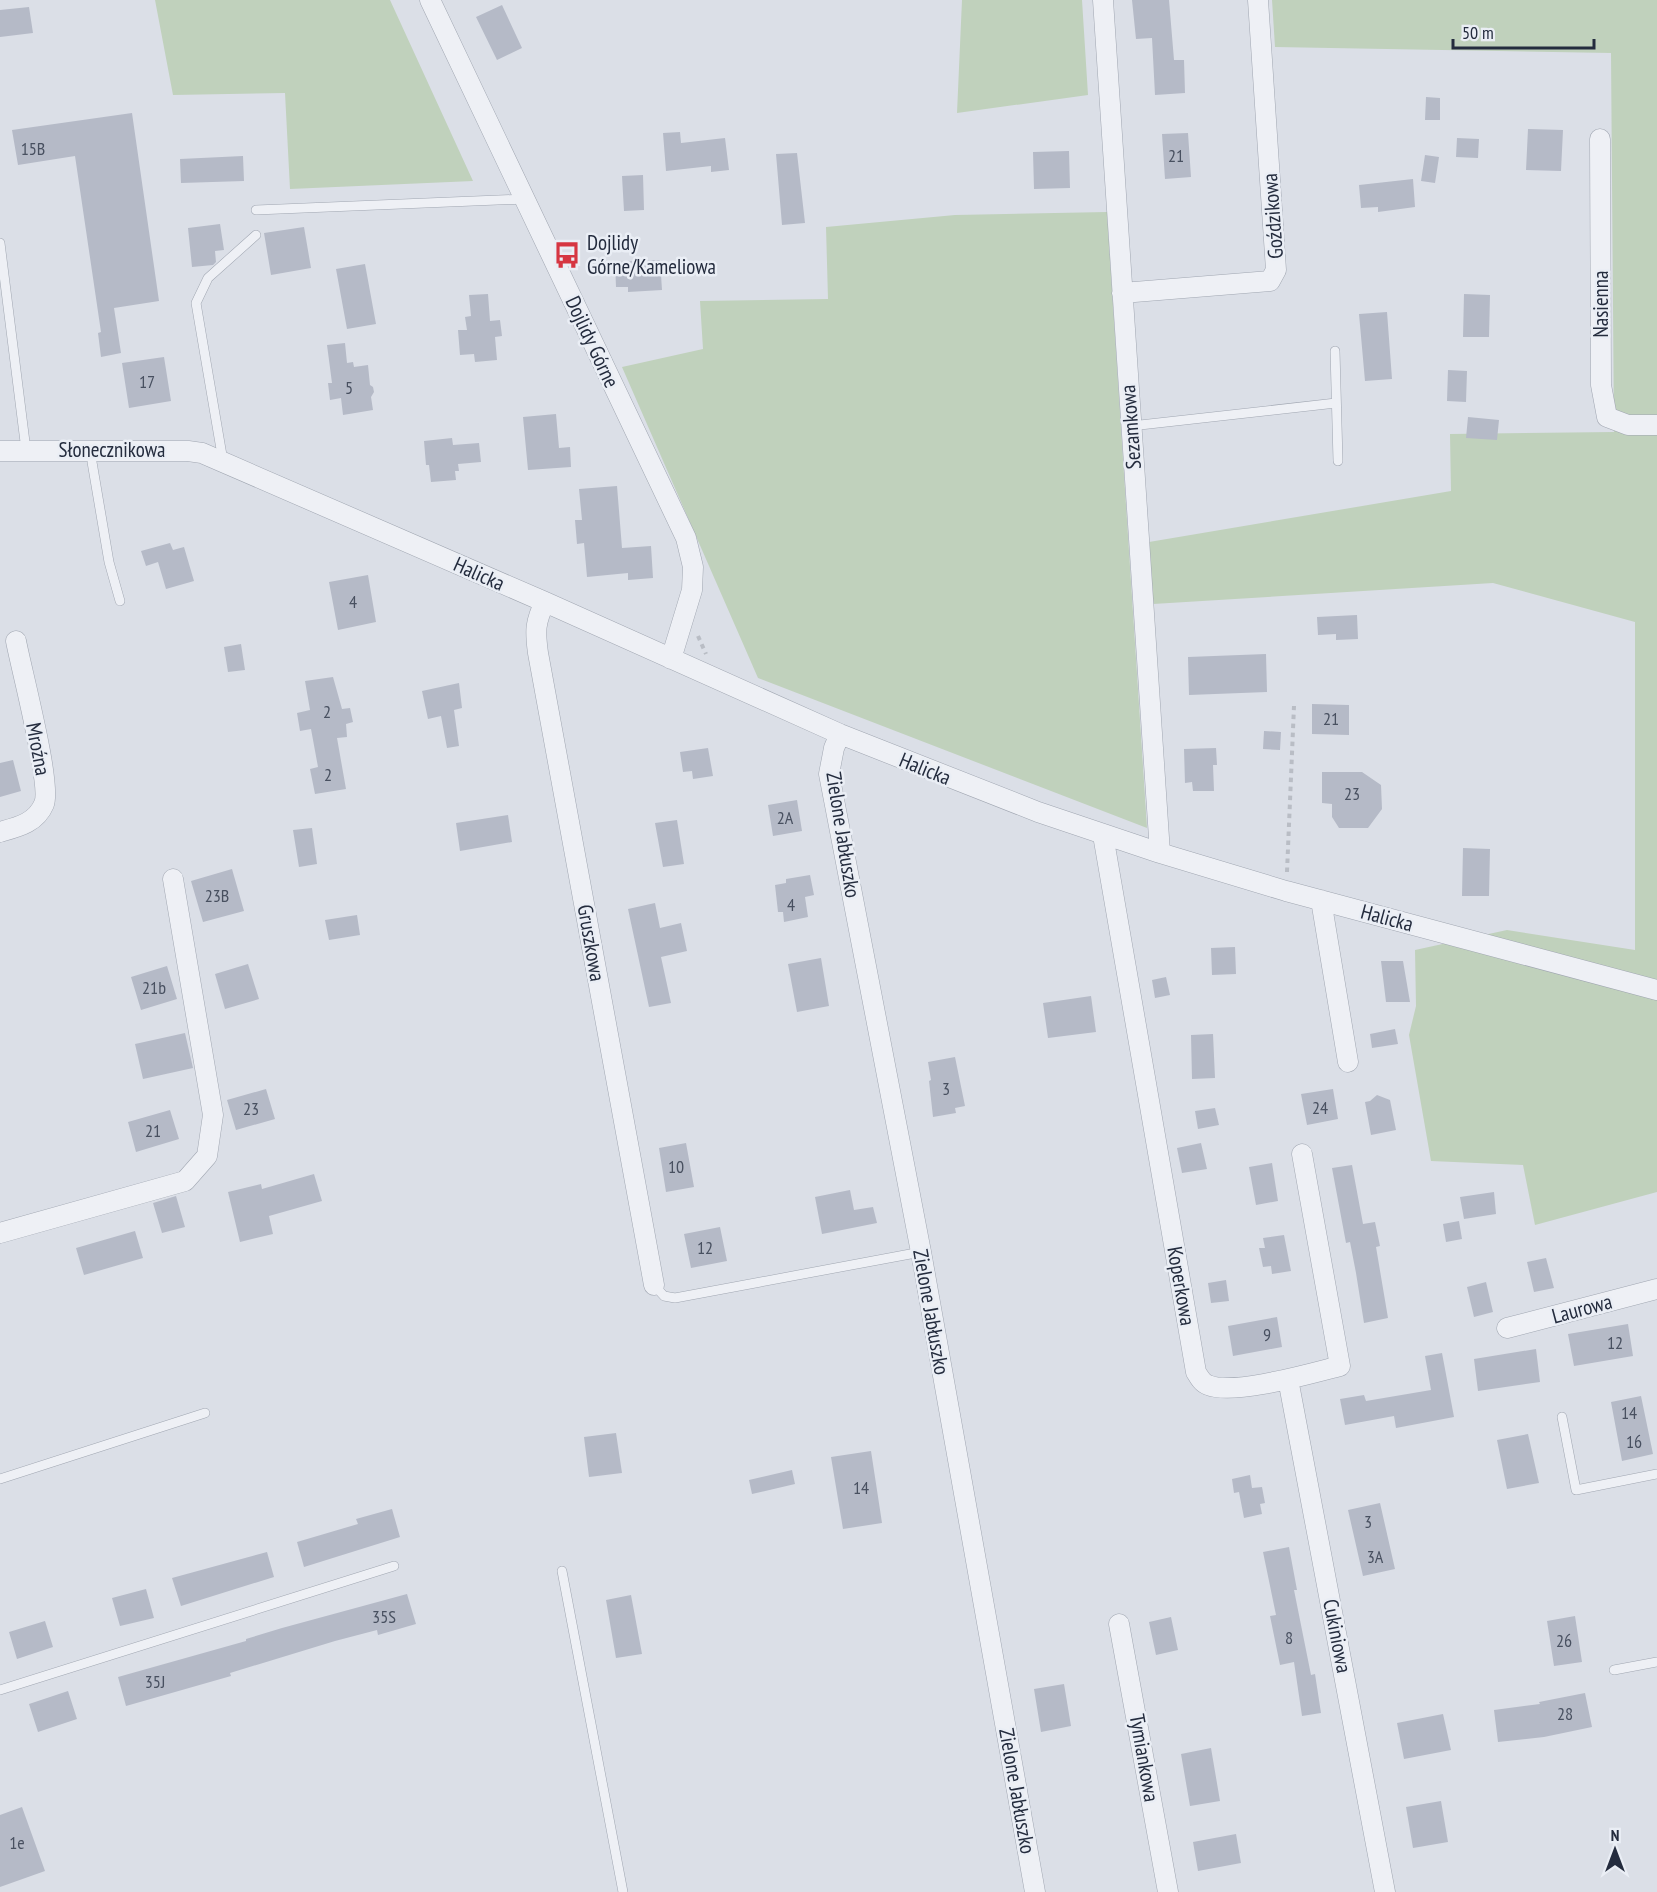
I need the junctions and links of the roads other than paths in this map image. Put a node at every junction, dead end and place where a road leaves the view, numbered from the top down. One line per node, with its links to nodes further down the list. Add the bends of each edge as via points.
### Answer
1 (430, 0): 5 (street, Dojlidy Górne)
2 (1103, 0): 9 (street, Sezamkowa)
3 (1258, 0): 9 (street, Goździkowa, via 1276,270 1270,282)
4 (1600, 139): 12 (street, Nasienna, via 1602,385 1607,417 1628,425)
5 (525, 199): 6 (lane); 22 (street, Dojlidy Górne, via 686,538 693,567 692,590)
6 (256, 210)
7 (256, 235): 18 (lane, via 208,278 196,303)
8 (0, 243): 14 (lane)
9 (1122, 293): 13 (street, Sezamkowa)
10 (1335, 351): 11 (lane)
11 (1336, 403): 13 (lane); 17 (lane)
12 (1657, 425)
13 (1131, 426): 26 (street, Sezamkowa)
14 (26, 450): 15 (street, Słonecznikowa); 16 (street, Słonecznikowa)
15 (92, 450): 18 (street, Słonecznikowa, via 188,451); 19 (lane, via 109,562)
16 (0, 451)
17 (1338, 461)
18 (223, 462): 20 (street, Halicka)
19 (120, 601)
20 (545, 602): 22 (street, Halicka); 34 (street, Gruszkowa, via 535,629 538,653)
21 (16, 641): 24 (street, Mroźna, via 45,779 45,803 29,824)
22 (672, 658): 23 (street, Halicka)
23 (840, 734): 25 (street, Halicka); 33 (street, Zielone Jabłuszko, via 829,774)
24 (0, 832)
25 (1103, 836): 26 (street, Halicka); 37 (street, Koperkowa, via 1196,1372 1205,1385 1222,1389)
26 (1160, 854): 28 (street, Halicka)
27 (173, 879): 32 (street, via 213,1115 207,1156 185,1181)
28 (1321, 900): 29 (street, Halicka); 30 (street)
29 (1657, 990)
30 (1348, 1062)
31 (1302, 1154): 37 (street, Koperkowa, via 1340,1366)
32 (0, 1233)
33 (921, 1252): 34 (lane, via 675,1298 664,1296); 49 (street, Zielone Jabłuszko)
34 (654, 1285)
35 (1657, 1289): 36 (street, Laurowa)
36 (1508, 1328)
37 (1288, 1379): 51 (street, Cukiniowa)
38 (205, 1413): 41 (lane)
39 (1562, 1418): 40 (lane, via 1576,1490)
40 (1657, 1474)
41 (0, 1479)
42 (394, 1566): 47 (lane)
43 (562, 1571): 48 (lane)
44 (1119, 1624): 50 (street, Tymiankowa)
45 (1657, 1662): 46 (lane)
46 (1614, 1670)
47 (0, 1690)
48 (622, 1892)
49 (1035, 1892)
50 (1168, 1892)
51 (1386, 1892)

